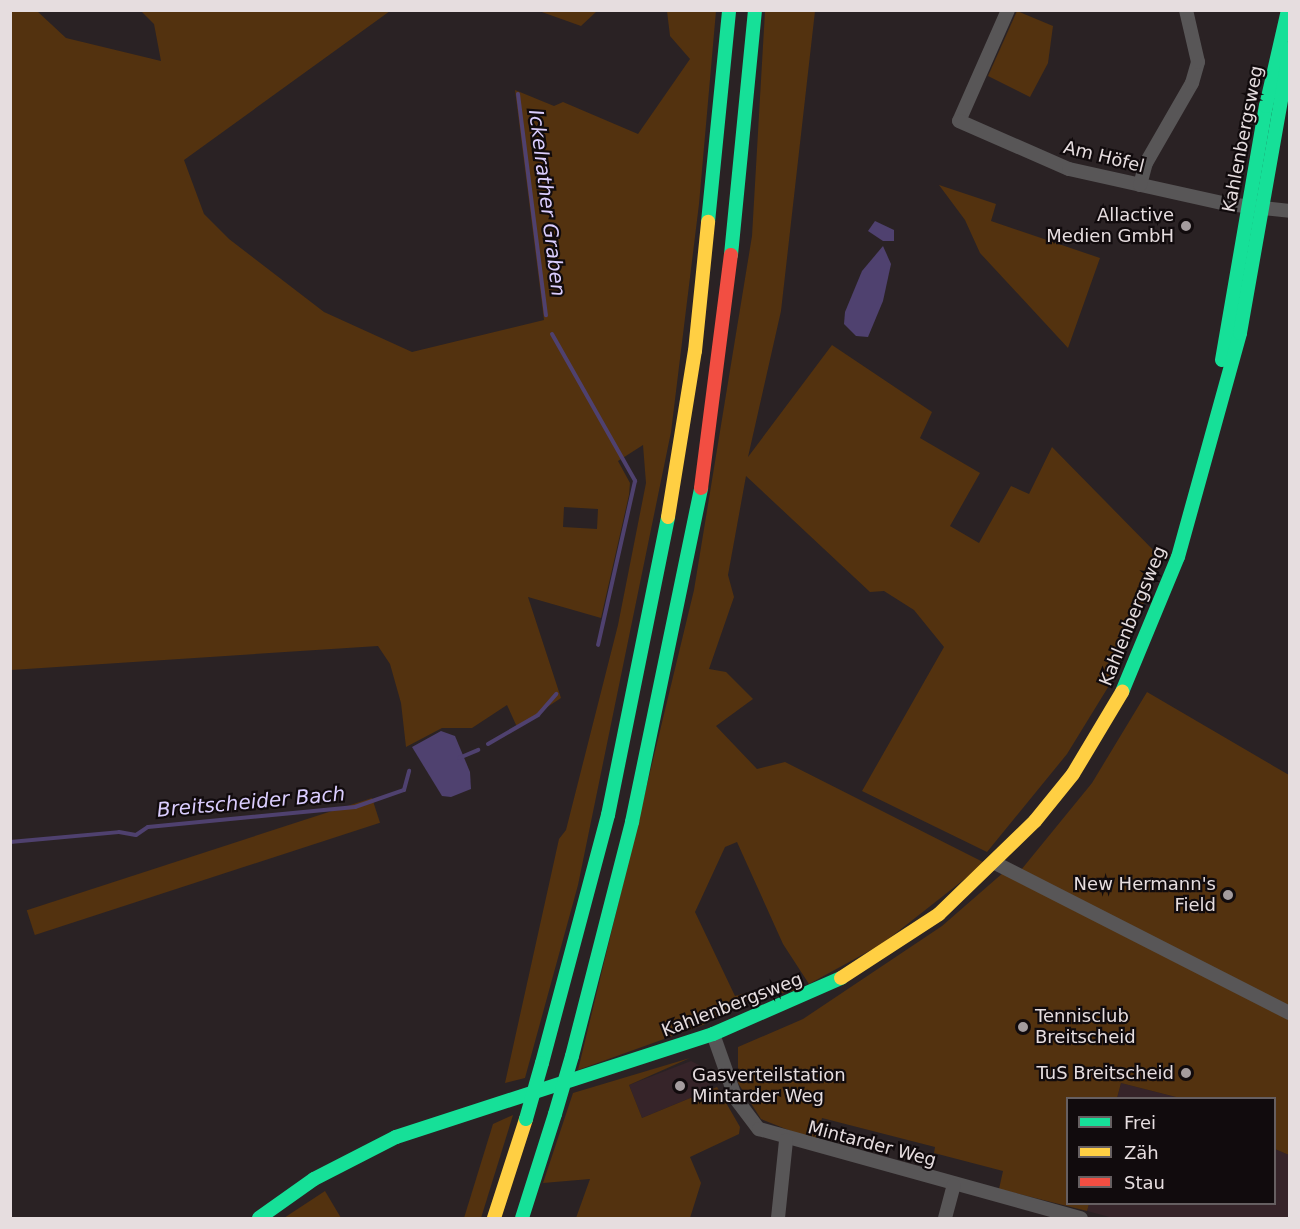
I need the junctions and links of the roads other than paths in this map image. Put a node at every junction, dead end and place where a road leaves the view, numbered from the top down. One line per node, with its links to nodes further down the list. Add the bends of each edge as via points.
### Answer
1 (729, 10): 16 (main road, bridge, via 695,351 669,517 608,815 542,1063)
2 (755, 10): 17 (main road, bridge, via 739,198 696,523 632,822 572,1056)
3 (1008, 10): 7 (street, Am Höfel, via 959,121 1069,169)
4 (1186, 10): 7 (street, via 1198,62 1192,83 1146,163)
5 (1288, 10): 8 (main road, Kahlenbergsweg)
6 (1290, 48): 8 (main road, Kahlenbergsweg)
7 (1140, 184): 8 (street, Am Höfel)
8 (1254, 207): 9 (street, Am Höfel); 10 (main road, Kahlenbergsweg, via 1240,333 1178,557 1141,654 1073,774)
9 (1290, 211)
10 (995, 863): 11 (street); 12 (main road, Kahlenbergsweg, via 939,914 874,960 784,1008)
11 (1290, 1013)
12 (713, 1034): 13 (street, Mintarder Weg, via 745,1114 759,1129); 15 (main road, Kahlenbergsweg, via 396,1137 314,1179)
13 (786, 1140): 14 (street, Mintarder Weg); 18 (street)
14 (954, 1185): 19 (street); 20 (street, Mintarder Weg)
15 (259, 1218)
16 (495, 1218)
17 (522, 1218)
18 (778, 1218)
19 (945, 1218)
20 (1081, 1218)

